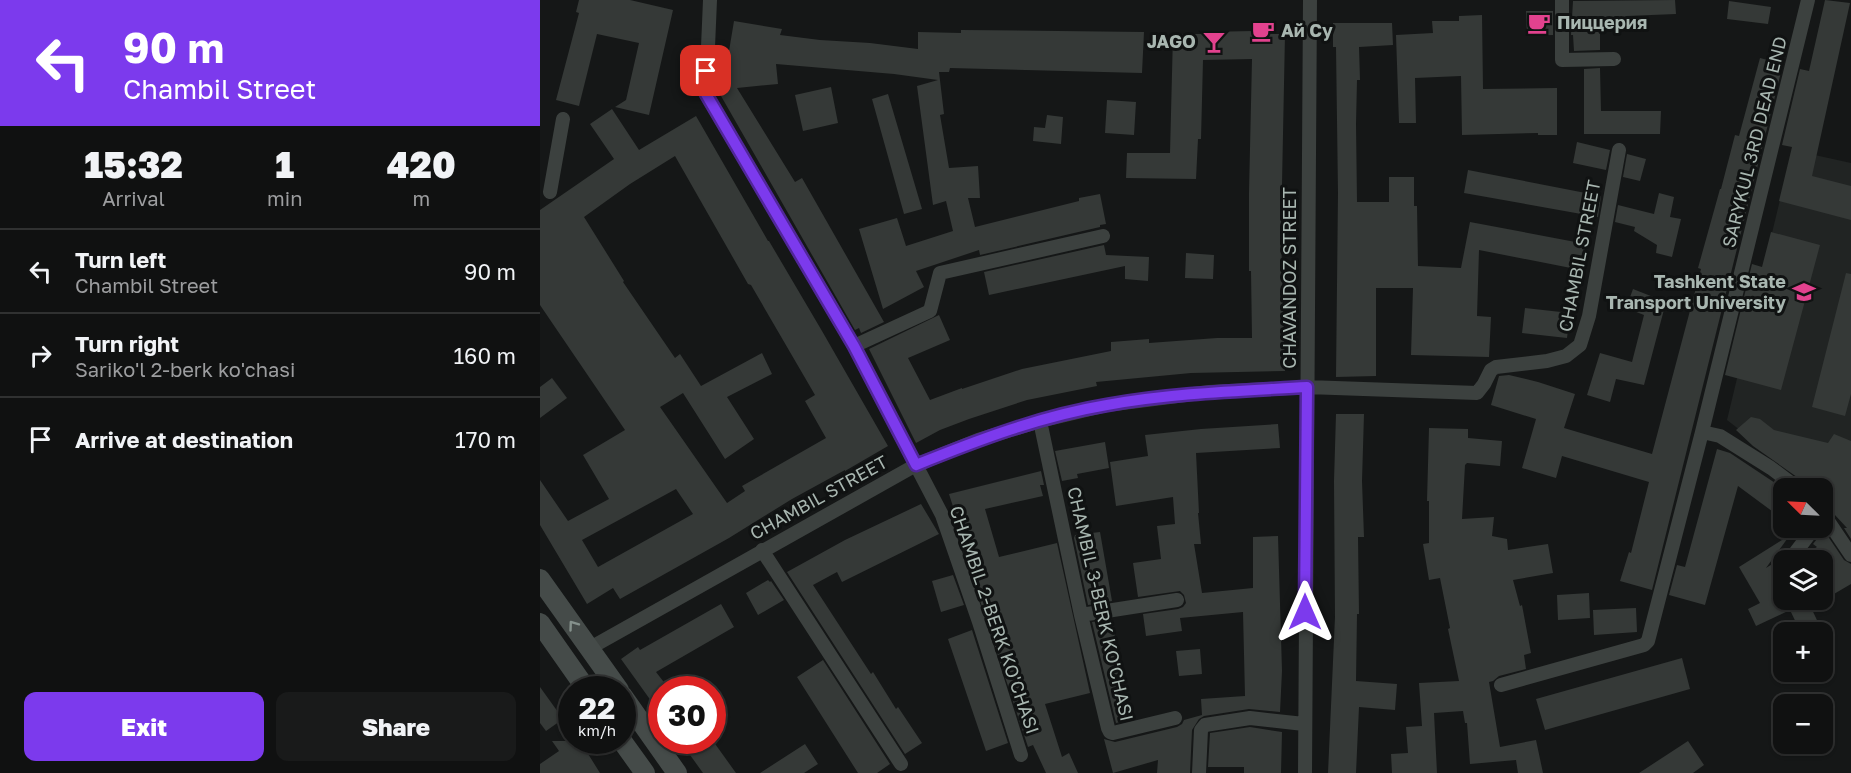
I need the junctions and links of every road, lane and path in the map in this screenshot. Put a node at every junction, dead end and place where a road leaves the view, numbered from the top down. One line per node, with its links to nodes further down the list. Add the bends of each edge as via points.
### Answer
1 (710, 0): 10 (street, CHAMBIL 2-BERK KO'CHASI, via 706,94)
2 (1310, 0): 11 (street, CHAVANDOZ STREET)
3 (1562, 0): 5 (street, via 1562,60)
4 (1808, 0): 13 (street, SARYKUL 3RD DEAD END)
5 (1614, 59)
6 (563, 119): 8 (street)
7 (1619, 150): 11 (street, CHAMBIL STREET, via 1589,316 1580,345 1573,351 1547,361 1496,367 1477,393)
8 (550, 192)
9 (1103, 236): 10 (street, via 940,273 930,311)
10 (854, 346): 14 (street, CHAMBIL 2-BERK KO'CHASI)
11 (1307, 387): 12 (street, CHAMBIL STREET, via 1107,405); 32 (street, CHAVANDOZ STREET)
12 (1040, 421): 14 (street, CHAMBIL STREET); 23 (street, CHAMBIL 3-BERK KO'CHASI)
13 (1702, 432): 15 (street, via 1720,436); 29 (street, SARYKUL 3RD DEAD END, via 1648,641)
14 (916, 465): 18 (street, CHAMBIL STREET); 34 (street, CHAMBIL 2-BERK KO'CHASI, via 942,515)
15 (1784, 478)
16 (1833, 529): 20 (street)
17 (1806, 538): 19 (street)
18 (762, 550): 25 (street, CHAMBIL STREET); 35 (street)
19 (1797, 550)
20 (1851, 555)
21 (540, 579): 25 (main road, one-way to 21)
22 (1177, 600): 23 (street)
23 (1081, 615): 31 (street, CHAMBIL 3-BERK KO'CHASI, via 1110,732)
24 (540, 623): 26 (main road)
25 (590, 648): 26 (main road); 28 (main road)
26 (569, 664): 27 (main road)
27 (577, 676)
28 (609, 676)
29 (1501, 685)
30 (636, 715): 37 (main road)
31 (1175, 718)
32 (1304, 724): 38 (street, via 1250,718 1205,725 1201,730); 39 (street, CHAVANDOZ STREET)
33 (631, 754): 36 (main road)
34 (1021, 755)
35 (901, 764)
36 (645, 773)
37 (677, 773)
38 (1198, 773)
39 (1305, 773)

